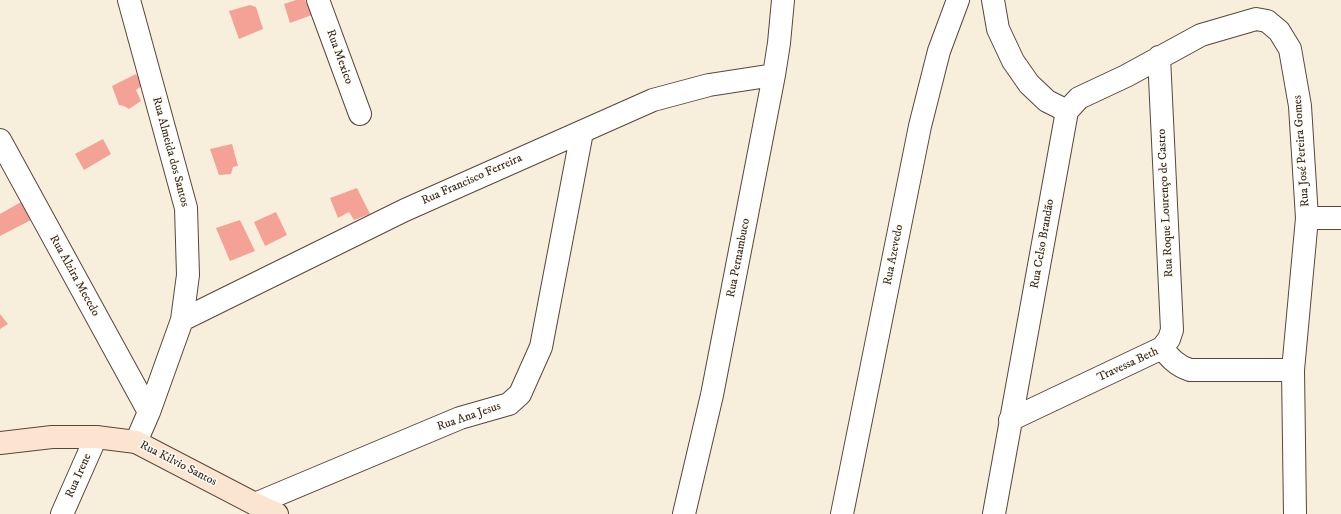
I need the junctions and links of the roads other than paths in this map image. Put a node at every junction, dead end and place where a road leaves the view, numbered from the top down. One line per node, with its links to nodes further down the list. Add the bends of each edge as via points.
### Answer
1 (129, 0): 14 (street, Rua Almeida dos Santos, via 186,208 188,275)
2 (318, 0): 9 (street, Rua Mexico)
3 (783, 0): 7 (street, Rua Pernambuco)
4 (958, 0): 26 (street, Rua Azevedo, via 939,51 920,126)
5 (993, 0): 8 (street, via 998,28 1013,61 1029,84 1047,101)
6 (1159, 57): 8 (street, Rua José Pereira Gomes, via 1079,98); 12 (street, Rua José Pereira Gomes, via 1201,35 1256,19 1267,21 1279,31 1290,49 1300,106); 15 (street, Rua Roque Lourenço de Castro, via 1172,330)
7 (774, 75): 10 (street, Rua Francisco Ferreira, via 709,85 654,100); 25 (street, Rua Pernambuco, via 712,395)
8 (1067, 111): 18 (street, Rua Celso Brandão)
9 (360, 114)
10 (582, 132): 14 (street, Rua Francisco Ferreira, via 405,210); 22 (street, Rua Ana Jesus, via 541,347 520,394 509,404 460,418)
11 (0, 140): 17 (street, Rua Alzira Mecedo)
12 (1307, 218): 13 (street); 16 (street, Rua José Pereira Gomes)
13 (1341, 218)
14 (182, 320): 17 (street, Rua Almeida dos Santos)
15 (1162, 348): 16 (street, Travessa Beth, via 1175,363 1190,370); 18 (street, Travessa Beth)
16 (1293, 370): 28 (street, Rua José Pereira Gomes)
17 (149, 412): 20 (street, Rua Almeida dos Santos)
18 (1010, 420): 27 (street, Rua Celso Brandão)
19 (96, 437): 20 (main road, Rua Kilvio Santos); 21 (main road, Rua Kilvio Santos, via 52,437); 23 (street, Rua Irene)
20 (136, 442): 22 (main road, Rua Kilvio Santos)
21 (0, 443)
22 (255, 504): 24 (main road, Rua Kilvio Santos)
23 (62, 514)
24 (277, 514)
25 (684, 514)
26 (842, 514)
27 (994, 514)
28 (1295, 514)

